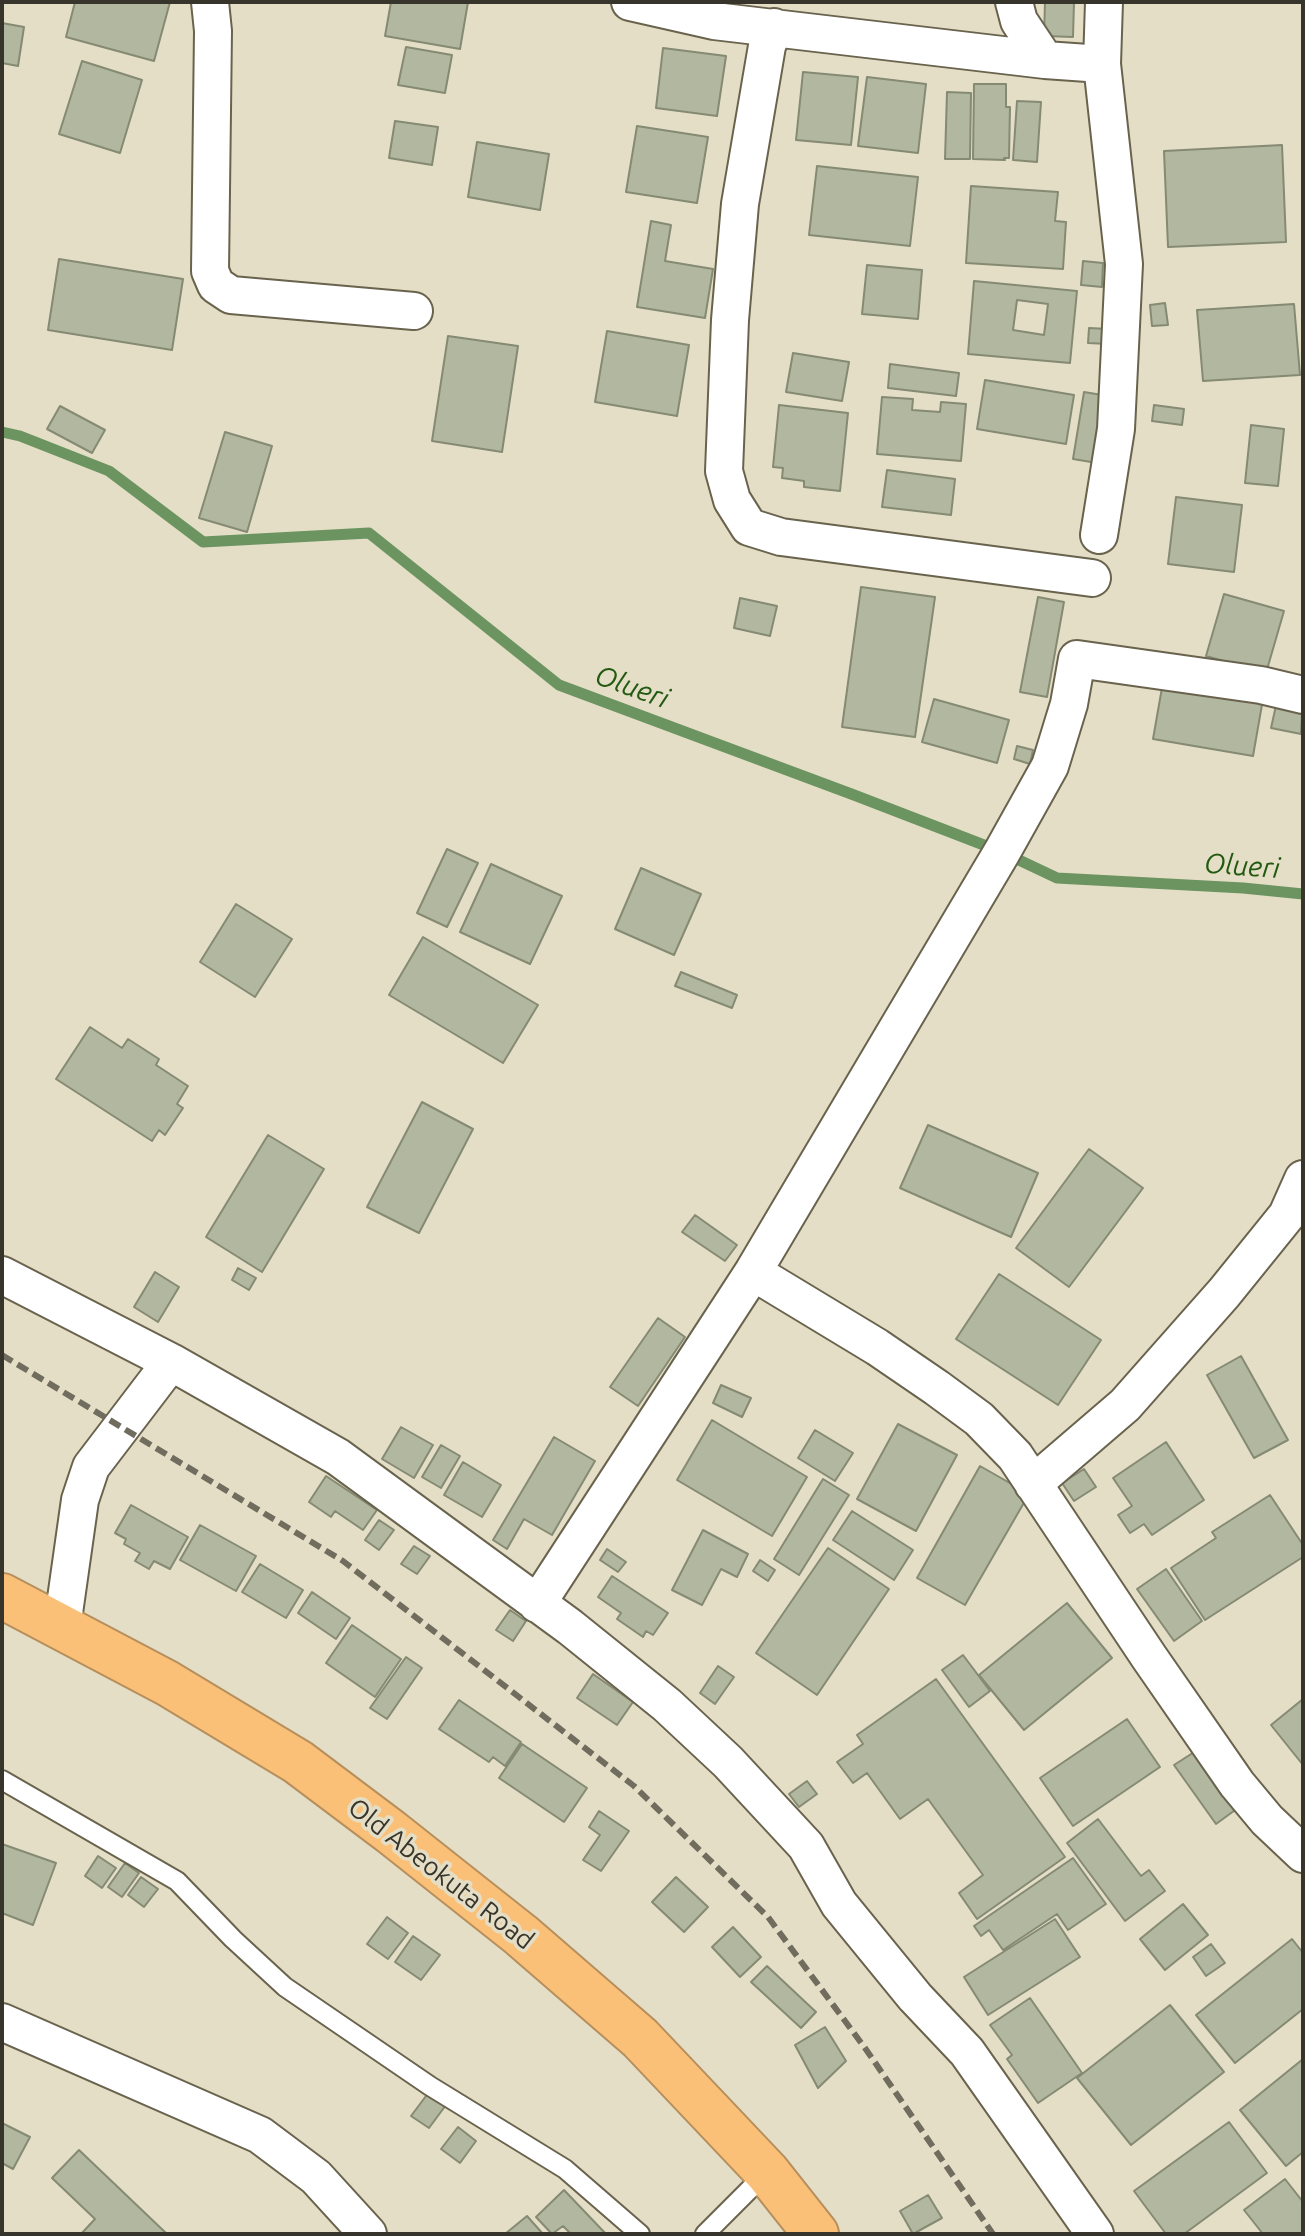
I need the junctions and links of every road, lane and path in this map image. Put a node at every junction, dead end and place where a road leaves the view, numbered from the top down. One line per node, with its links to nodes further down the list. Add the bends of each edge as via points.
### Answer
1 (210, 2): 8 (street, via 210,271 216,285 231,295)
2 (630, 2): 5 (street, via 714,21)
3 (1014, 2): 6 (street, via 1019,21)
4 (1104, 2): 7 (street)
5 (774, 27): 6 (street); 10 (street, via 740,204 724,471 732,500 749,527 781,537)
6 (1045, 60): 7 (street)
7 (1102, 64): 9 (street, via 1124,264 1116,429)
8 (414, 311)
9 (1099, 535)
10 (1092, 578)
11 (1303, 695): 14 (street, via 1077,659 1050,766)
12 (1303, 1179): 13 (street)
13 (1295, 1225): 17 (street, via 1224,1293 1125,1405)
14 (753, 1272): 17 (street, via 877,1347 979,1419 1015,1456); 19 (street)
15 (2, 1275): 16 (street)
16 (171, 1362): 19 (street, via 338,1457); 20 (street, via 91,1467 80,1500)
17 (1033, 1484): 22 (street, via 1237,1784)
18 (2, 1596): 20 (highway, Old Abeokuta Road)
19 (537, 1604): 29 (street, via 667,1705 806,1846 839,1904 967,2052)
20 (62, 1627): 24 (highway, Old Abeokuta Road, via 298,1762 391,1832 640,2038)
21 (2, 1780): 26 (lane, via 177,1881 285,1987 565,2169)
22 (1303, 1854)
23 (2, 2022): 25 (street, via 260,2135 316,2177)
24 (767, 2172): 27 (lane); 28 (highway, Old Abeokuta Road)
25 (351, 2228)
26 (640, 2234)
27 (705, 2234)
28 (816, 2234)
29 (1095, 2234)

